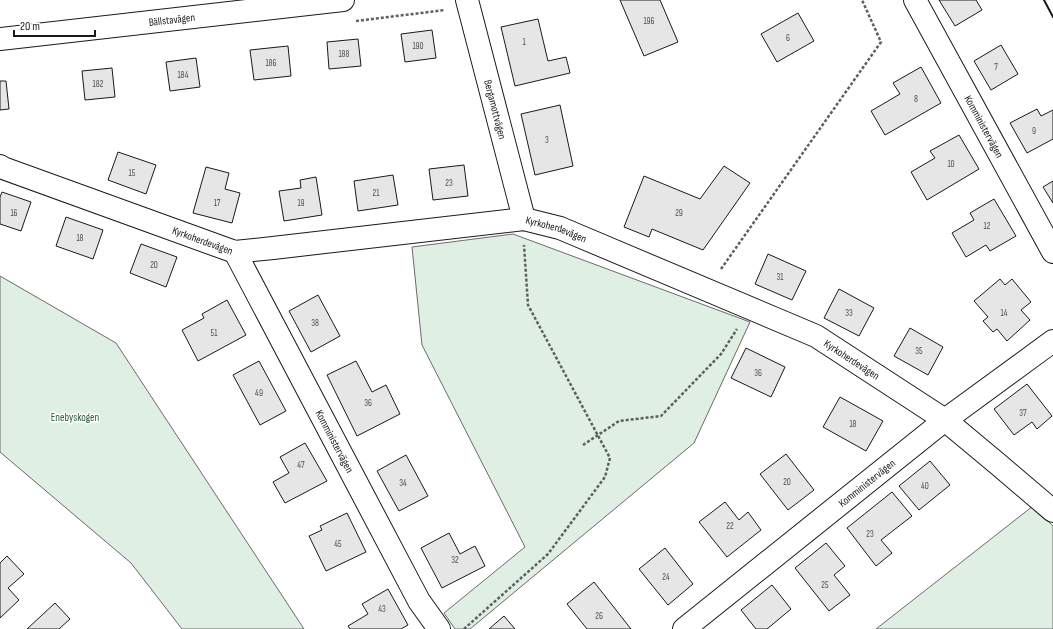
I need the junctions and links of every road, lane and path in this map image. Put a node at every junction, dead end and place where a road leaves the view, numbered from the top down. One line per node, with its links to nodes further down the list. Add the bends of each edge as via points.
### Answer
1 (343, 0): 5 (street, Bällstavägen)
2 (467, 0): 7 (street, Bergamottvägen)
3 (862, 0): 10 (path, via 881,42)
4 (915, 0): 9 (street, Komministervägen)
5 (0, 39)
6 (0, 166): 8 (street, Kyrkoherdevägen)
7 (524, 219): 8 (street, Kyrkoherdevägen); 10 (street, Kyrkoherdevägen, via 560,228); 14 (path, via 528,305)
8 (235, 252): 17 (street, Komministervägen, via 419,601)
9 (1053, 252)
10 (707, 290): 11 (street, Kyrkoherdevägen)
11 (751, 308): 13 (street, Kyrkoherdevägen, via 816,336); 14 (path, via 721,354 661,416 619,421)
12 (1053, 341): 13 (street, Komministervägen)
13 (945, 420): 16 (street, Kyrkoherdevägen); 19 (street, Komministervägen)
14 (598, 435): 15 (path); 18 (path, via 610,458 605,477 548,554)
15 (583, 445)
16 (1053, 510)
17 (439, 629)
18 (464, 629)
19 (684, 629)

